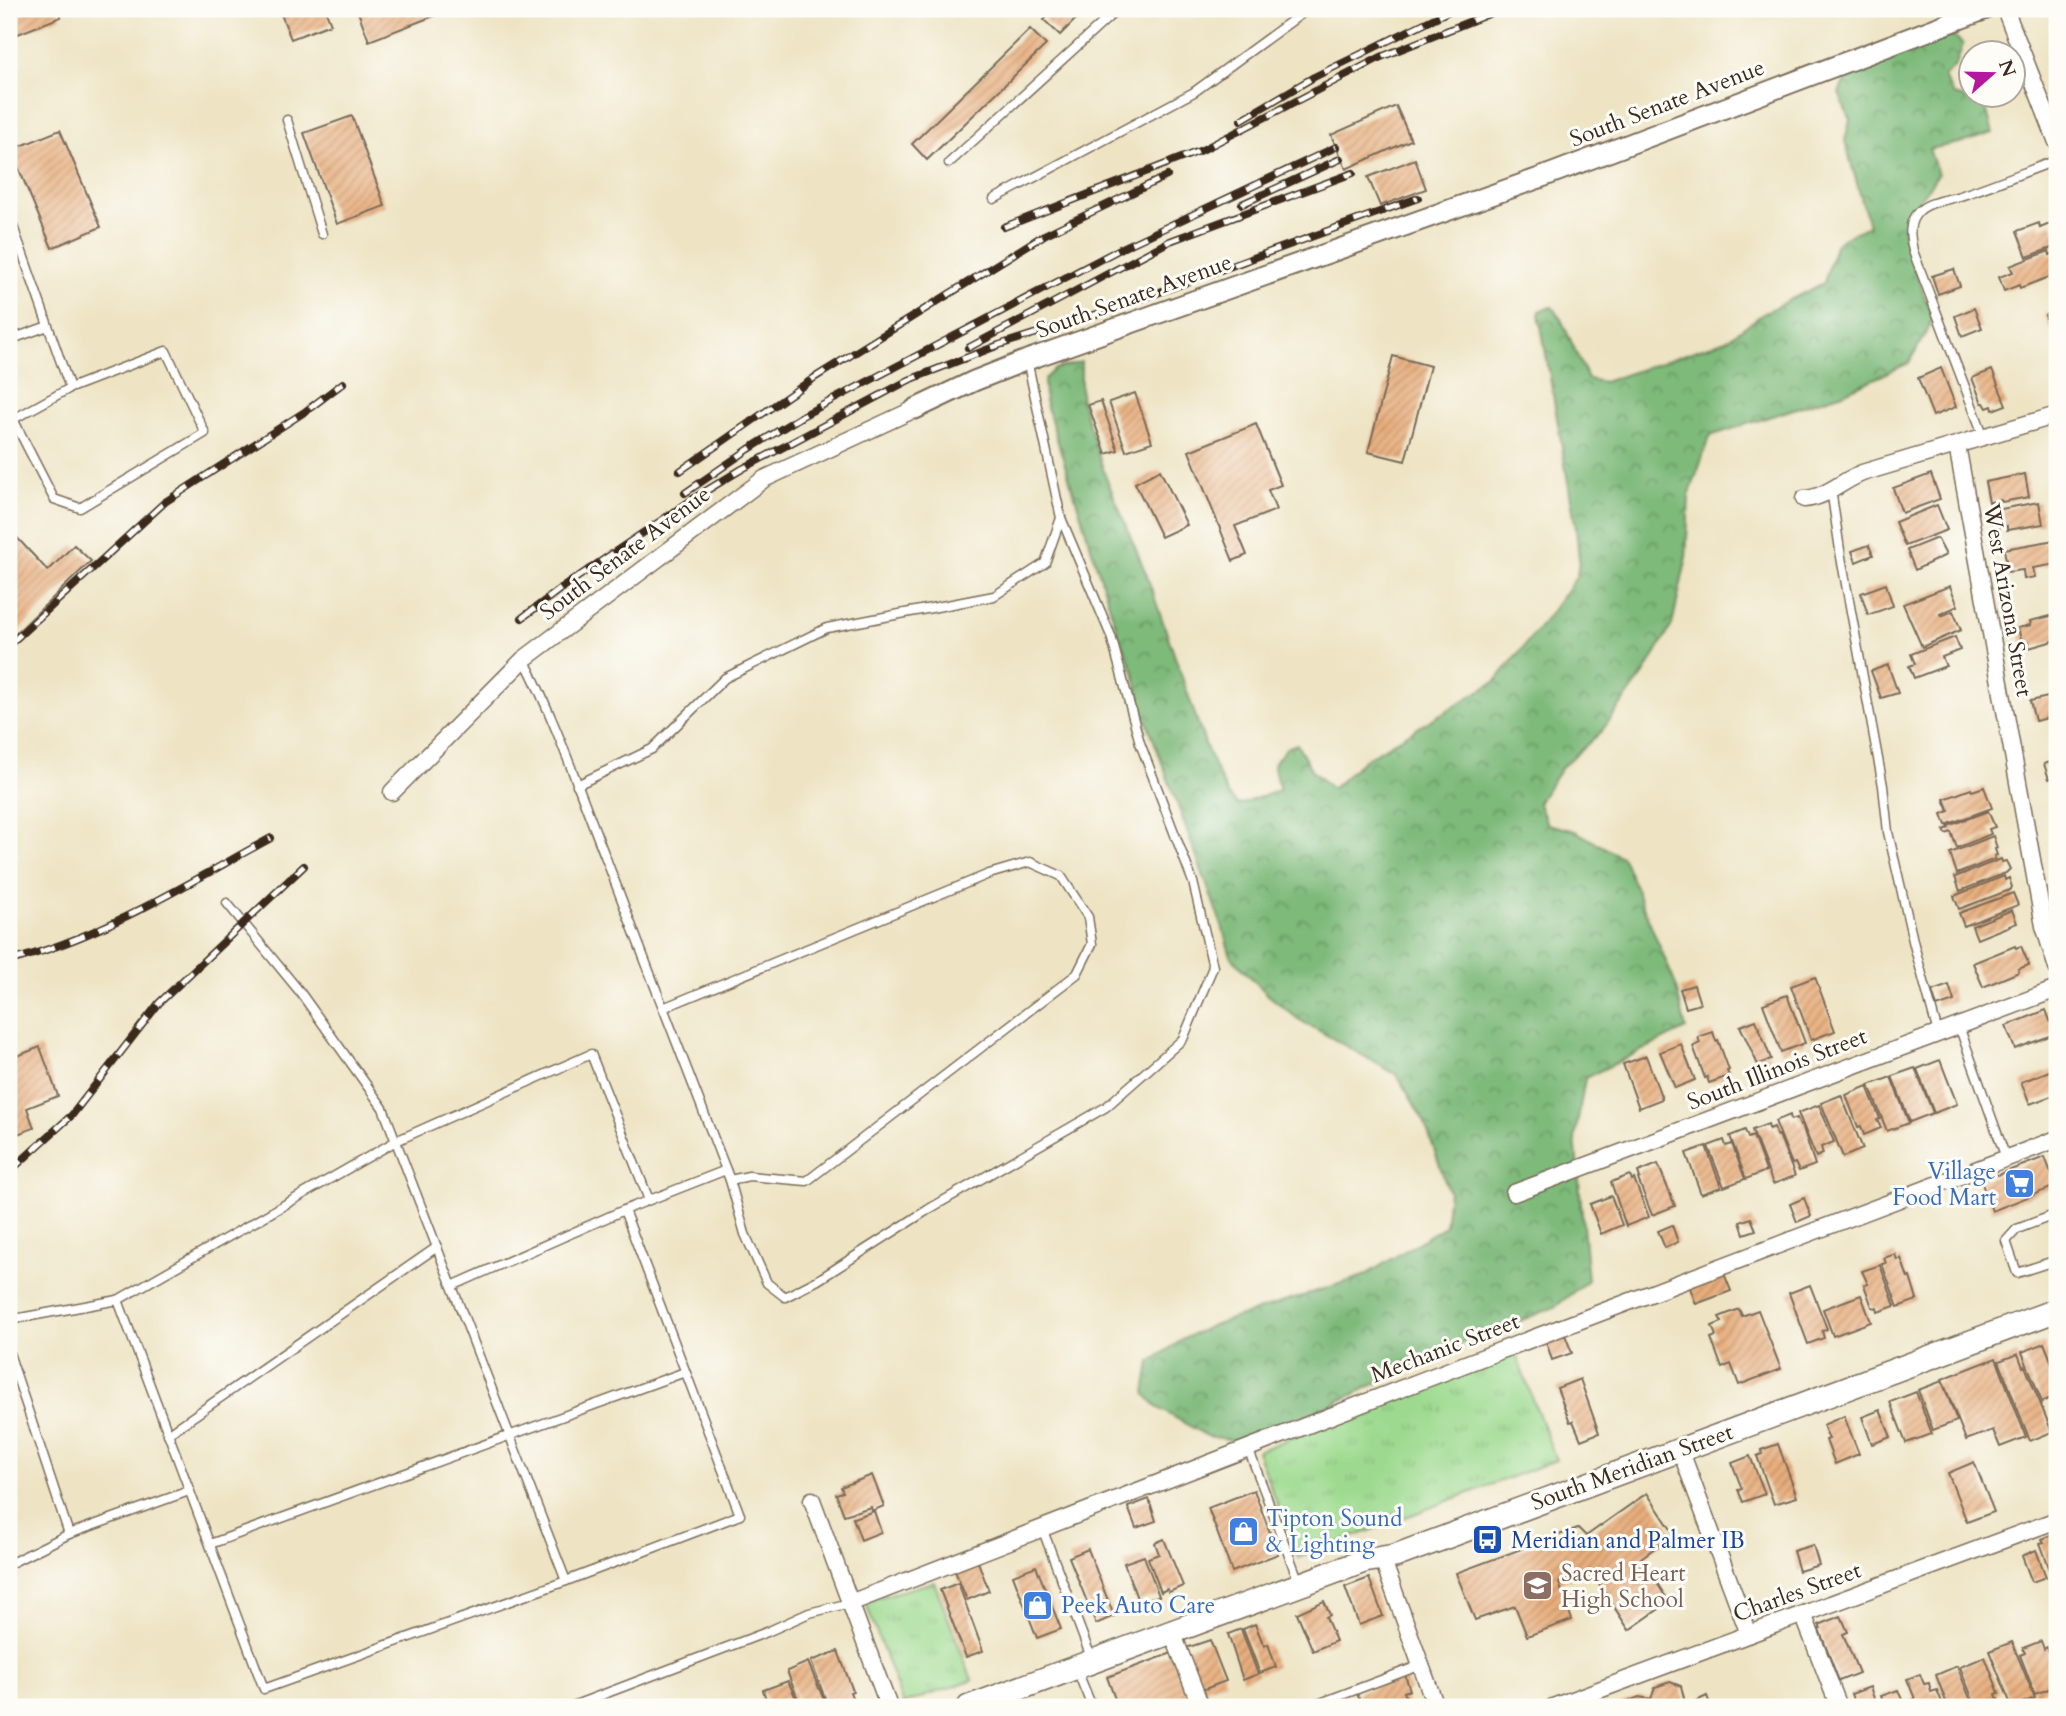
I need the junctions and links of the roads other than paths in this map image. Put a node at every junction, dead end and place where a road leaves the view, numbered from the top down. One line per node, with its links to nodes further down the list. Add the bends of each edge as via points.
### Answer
1 (1116, 9): 8 (lane)
2 (1308, 9): 9 (lane, via 1194,92)
3 (1986, 9): 14 (street, South Senate Avenue, via 1545,176)
4 (2005, 9): 6 (street)
5 (287, 120): 11 (lane)
6 (2057, 142)
7 (2057, 160): 19 (lane, via 1937,201 1919,210 1909,232)
8 (949, 163)
9 (994, 198)
10 (9, 215): 12 (lane)
11 (322, 234)
12 (48, 326): 13 (lane); 15 (lane)
13 (9, 340)
14 (1027, 360): 16 (street, South Senate Avenue); 23 (lane)
15 (71, 388): 17 (lane); 17 (lane, via 166,351 205,433 80,508 54,499)
16 (915, 409): 24 (street, South Senate Avenue, via 764,479)
17 (11, 420)
18 (2056, 421): 19 (street)
19 (1984, 437): 20 (street)
20 (1956, 445): 21 (street, via 1862,473); 28 (street, West Arizona Street, via 2044,926)
21 (1831, 489): 22 (street); 32 (lane, via 1888,832)
22 (1804, 499)
23 (1061, 518): 25 (lane, via 1045,563 994,596 827,628 725,677 652,749); 37 (lane, via 1111,636 1140,743 1193,882 1213,967 1183,1039 1106,1107 785,1297 767,1283 745,1234)
24 (524, 659): 25 (lane, via 549,708); 26 (street, South Senate Avenue)
25 (577, 785): 30 (lane)
26 (392, 792)
27 (227, 903): 34 (lane, via 300,992 383,1108)
28 (2057, 968)
29 (2057, 989): 31 (street, South Illinois Street)
30 (663, 1008): 36 (lane); 37 (lane, via 989,874 1030,862 1060,876 1088,917 1092,944 1077,974 807,1181 749,1176)
31 (1959, 1026): 32 (street, South Illinois Street); 35 (lane)
32 (1938, 1033): 38 (street, South Illinois Street)
33 (2057, 1139): 35 (street, Mechanic Street)
34 (396, 1141): 39 (lane, via 591,1054); 42 (lane); 46 (lane)
35 (2006, 1158): 53 (street, Mechanic Street)
36 (726, 1170): 37 (lane); 39 (lane)
37 (730, 1181)
38 (1514, 1193)
39 (649, 1200): 40 (lane)
40 (624, 1210): 45 (lane); 50 (lane)
41 (2057, 1214): 43 (lane, via 2017,1229 2006,1241 2017,1273)
42 (437, 1247): 45 (lane); 51 (lane)
43 (2056, 1260): 44 (lane)
44 (2057, 1271)
45 (452, 1286): 52 (lane)
46 (118, 1300): 48 (lane); 51 (lane)
47 (2055, 1317): 54 (main road, South Meridian Street)
48 (9, 1320)
49 (9, 1353): 59 (lane)
50 (685, 1372): 52 (lane); 63 (lane, via 740,1515)
51 (168, 1434): 55 (lane)
52 (510, 1437): 60 (lane); 63 (lane)
53 (1248, 1448): 58 (street, Mechanic Street); 64 (lane)
54 (1680, 1449): 61 (main road, South Meridian Street); 68 (street)
55 (190, 1491): 59 (lane); 60 (lane)
56 (812, 1500): 65 (street)
57 (2057, 1520): 66 (street, Charles Street)
58 (1042, 1528): 65 (street, Mechanic Street); 69 (lane)
59 (69, 1534): 62 (lane)
60 (210, 1544): 63 (lane, via 264,1689)
61 (1382, 1559): 64 (main road, South Meridian Street, via 1364,1561); 70 (street)
62 (9, 1564)
63 (566, 1581)
64 (1300, 1585): 67 (main road, South Meridian Street)
65 (850, 1603): 71 (lane, via 809,1613); 72 (street)
66 (1804, 1614): 68 (street, Charles Street); 79 (street)
67 (1172, 1632): 69 (main road, South Meridian Street); 75 (street)
68 (1749, 1634): 78 (street, Charles Street)
69 (1084, 1664): 73 (main road, South Meridian Street); 74 (lane)
70 (1421, 1665): 76 (lane); 77 (street)
71 (570, 1707)
72 (889, 1707)
73 (969, 1707)
74 (1092, 1707)
75 (1201, 1707)
76 (1311, 1707)
77 (1436, 1707)
78 (1553, 1707)
79 (1839, 1707)

